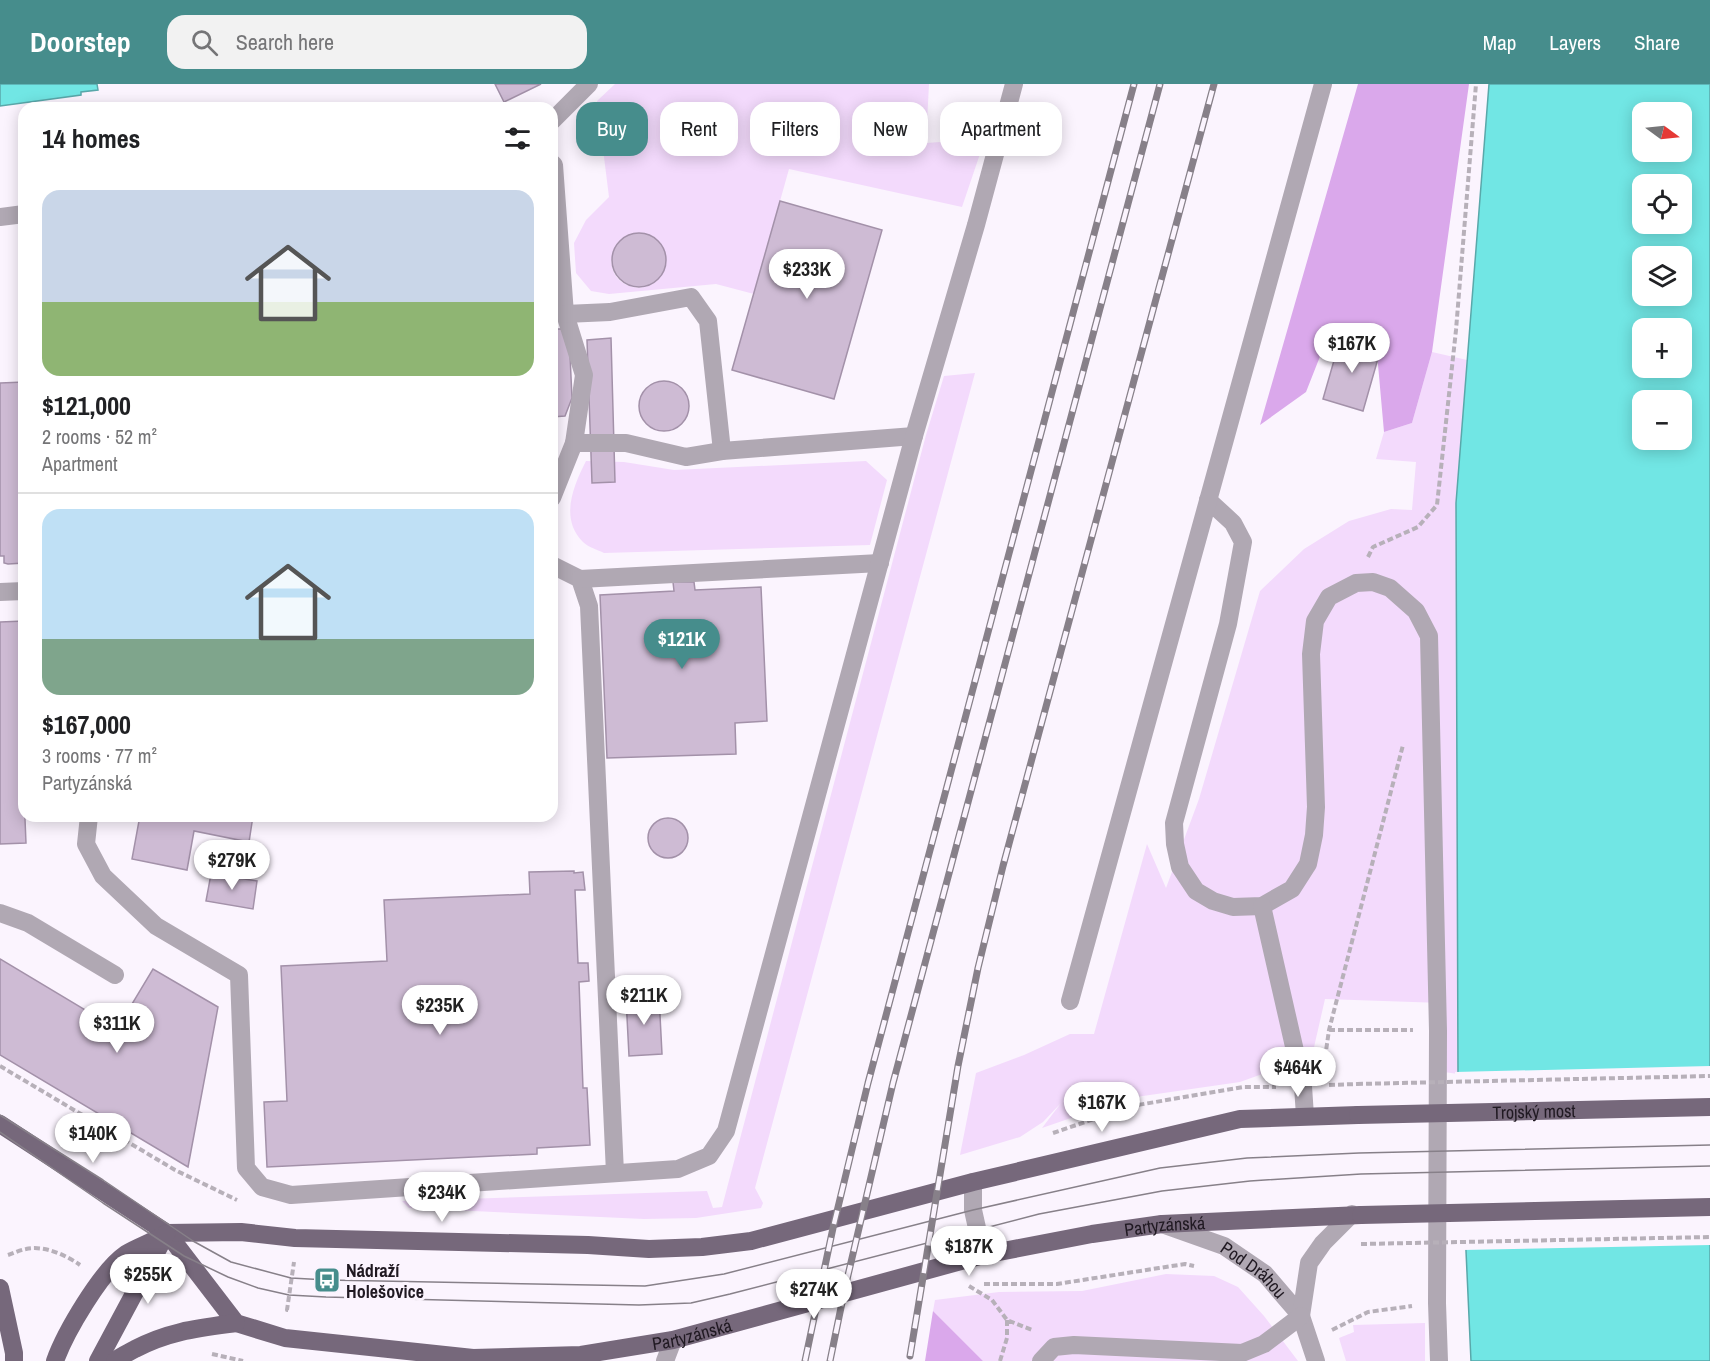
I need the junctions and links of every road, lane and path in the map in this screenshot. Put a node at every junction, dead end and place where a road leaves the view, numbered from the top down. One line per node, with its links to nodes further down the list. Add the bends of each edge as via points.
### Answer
1 (589, 84): 5 (lane)
2 (1014, 84): 10 (lane)
3 (1323, 84): 14 (lane)
4 (1476, 84): 18 (path, via 1437,505 1419,527 1373,547)
5 (558, 115)
6 (18, 215): 7 (lane)
7 (0, 217)
8 (558, 219): 9 (lane)
9 (565, 314): 11 (lane, via 584,375); 12 (lane, via 610,312 691,297 708,321)
10 (915, 436): 12 (lane); 15 (lane)
11 (574, 443): 12 (lane, via 626,442 686,457); 13 (lane)
12 (722, 451)
13 (558, 483)
14 (1208, 500): 23 (lane, via 1233,523 1243,542 1228,624 1174,823 1175,844 1180,867 1196,891 1233,907); 26 (lane)
15 (880, 563): 17 (lane); 39 (lane, via 726,1131 709,1156 678,1169)
16 (558, 568): 17 (lane)
17 (580, 579): 39 (lane, via 589,606)
18 (1356, 583): 23 (lane, via 1329,597 1315,621 1311,654 1316,807 1308,864 1292,889); 28 (lane, via 1373,582 1390,588 1416,611 1429,636)
19 (18, 591): 20 (lane)
20 (0, 592)
21 (1404, 744): 27 (path)
22 (88, 822): 39 (lane, via 86,844 103,876 156,926 239,975 246,1168 262,1187 291,1196)
23 (1262, 906): 34 (lane)
24 (0, 913): 25 (lane, via 28,923)
25 (115, 975)
26 (1070, 1001)
27 (1329, 1030): 28 (path); 30 (path)
28 (1438, 1031): 54 (lane)
29 (0, 1066): 41 (path, via 175,1170)
30 (1326, 1067)
31 (1327, 1076): 33 (path)
32 (1710, 1076): 33 (path, bridge)
33 (1328, 1085): 34 (path)
34 (1303, 1086): 36 (lane); 38 (path, via 1243,1087 1131,1106)
35 (1710, 1107): 36 (main road, Trojský most, bridge)
36 (1305, 1116): 40 (main road, via 1239,1119)
37 (0, 1124): 45 (main road)
38 (1049, 1135)
39 (615, 1173)
40 (973, 1182): 45 (main road, via 751,1241 702,1247 649,1249 295,1238 241,1232); 49 (lane, via 973,1210)
41 (244, 1203)
42 (1710, 1207): 43 (main road, bridge)
43 (1357, 1215): 44 (main road, Partyzánská); 56 (lane, Pod Dráhou, via 1323,1243 1309,1263)
44 (1162, 1224): 49 (main road, Partyzánská); 56 (lane, Pod Dráhou, via 1224,1246 1265,1274)
45 (167, 1233): 58 (main road); 67 (main road, via 126,1254 108,1271 61,1343); 68 (main road)
46 (1710, 1237): 47 (path, bridge)
47 (1361, 1244)
48 (8, 1255): 52 (path, via 27,1248 48,1250 69,1257)
49 (984, 1255): 60 (main road, Partyzánská)
50 (294, 1262): 55 (path)
51 (1204, 1268): 57 (path, via 1185,1264 1057,1284 966,1284 992,1300)
52 (88, 1271)
53 (0, 1287): 66 (main road)
54 (1437, 1303): 59 (path, via 1368,1312); 74 (lane)
55 (287, 1310)
56 (1301, 1316): 62 (lane); 73 (lane, Pod Dráhou)
57 (1007, 1320): 61 (path, via 1047,1336); 65 (path)
58 (236, 1323): 64 (main road, Partyzánská, via 285,1338 388,1350 473,1358); 69 (main road, via 161,1336)
59 (1332, 1330)
60 (673, 1340): 64 (main road, Partyzánská); 71 (lane)
61 (1054, 1347): 62 (lane); 72 (lane)
62 (1264, 1353)
63 (231, 1358): 70 (path)
64 (587, 1358)
65 (1001, 1360)
66 (14, 1361)
67 (55, 1361)
68 (98, 1361)
69 (115, 1361)
70 (243, 1361)
71 (665, 1361)
72 (1041, 1361)
73 (1316, 1361)
74 (1438, 1361)

